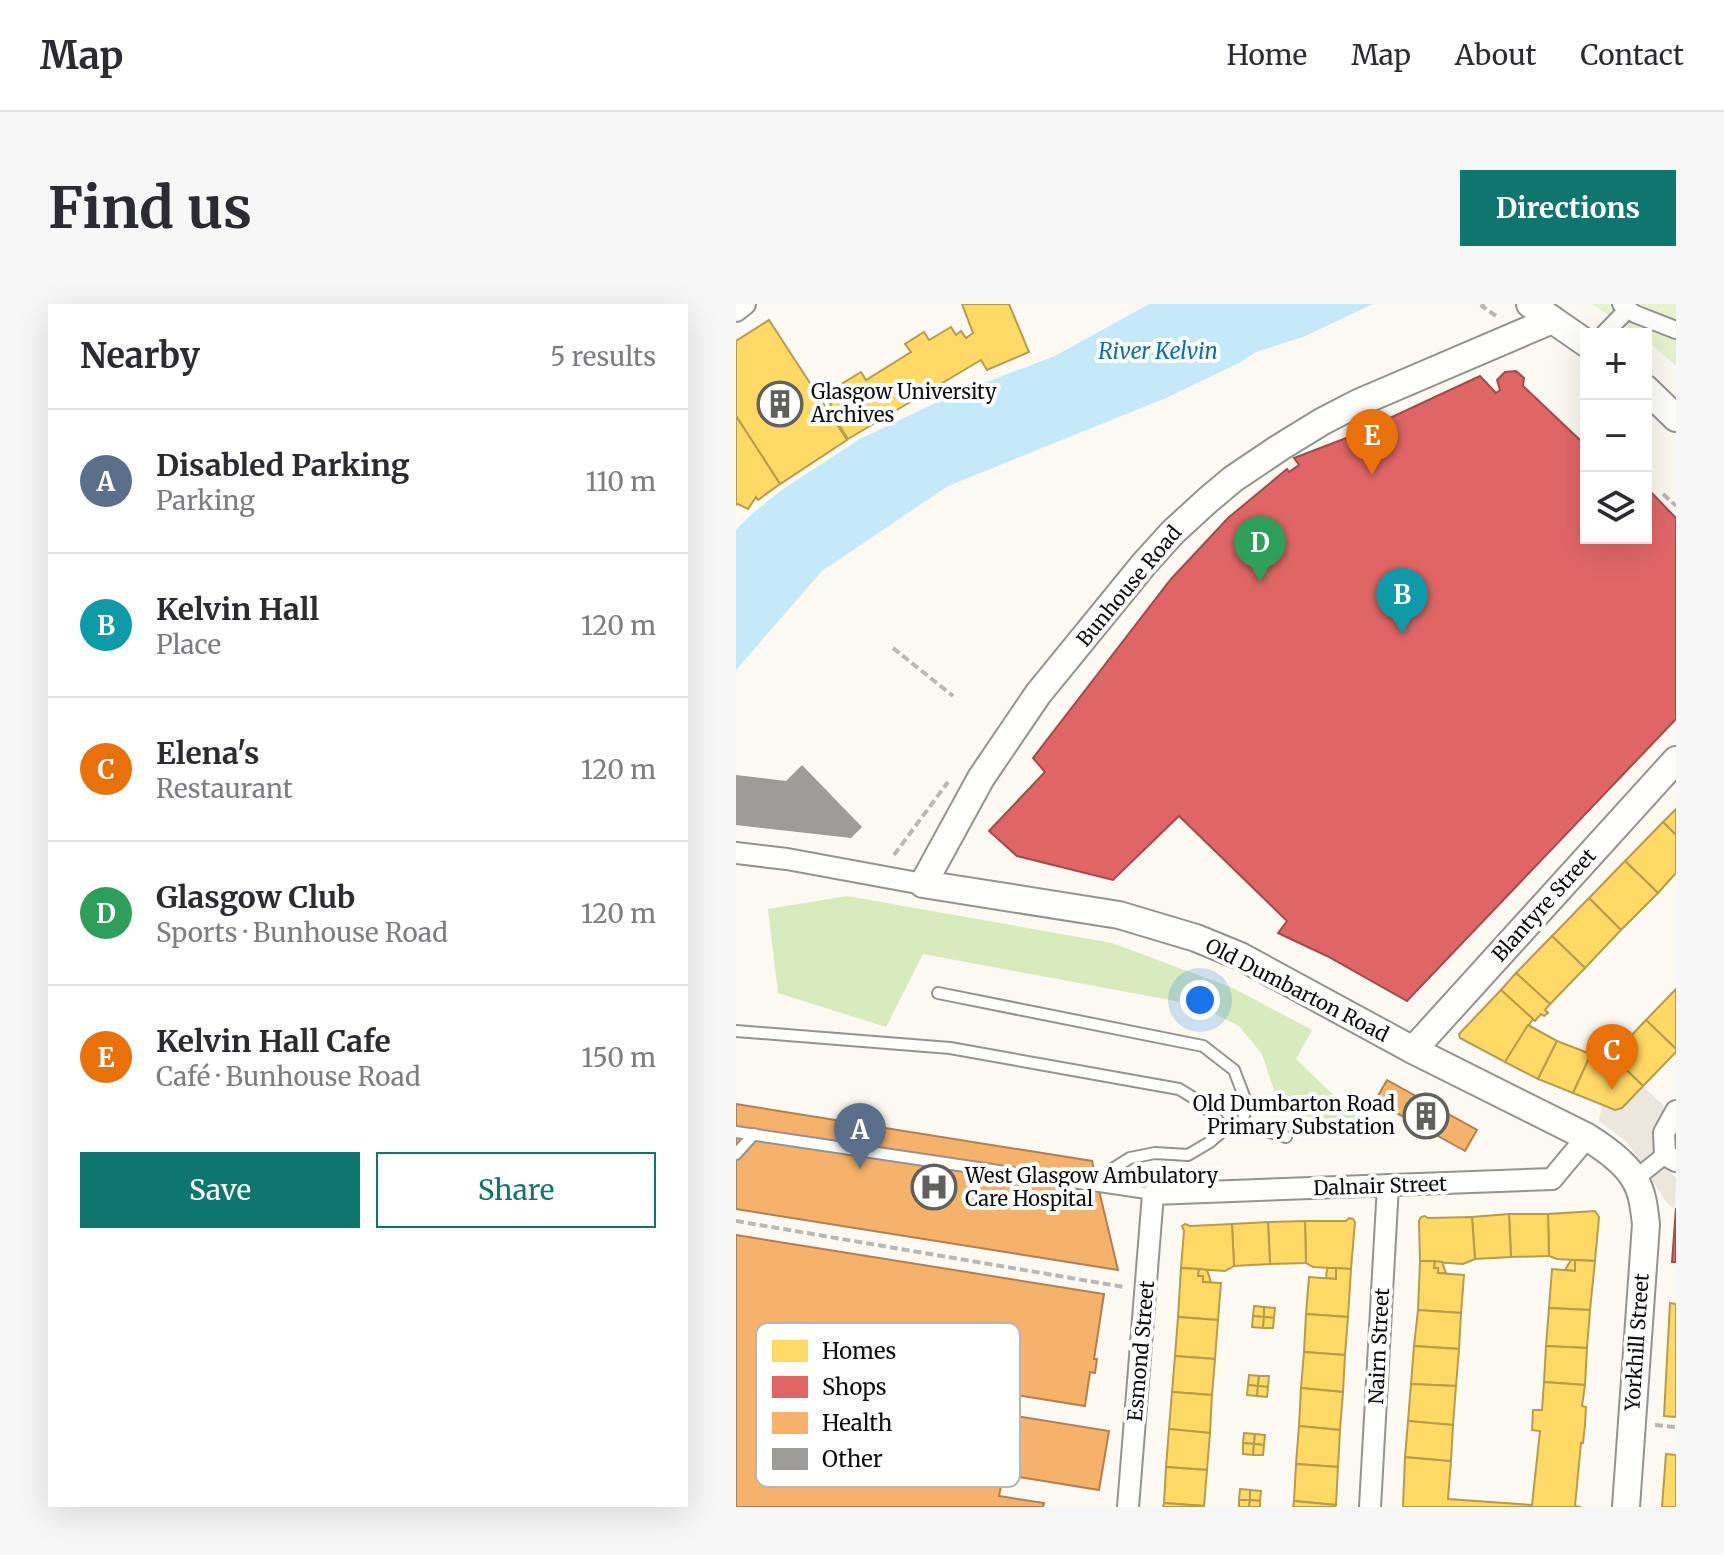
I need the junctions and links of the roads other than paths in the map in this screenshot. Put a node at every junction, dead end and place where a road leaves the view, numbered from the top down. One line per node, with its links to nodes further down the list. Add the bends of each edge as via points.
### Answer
1 (745, 304): 4 (street)
2 (1530, 304): 5 (street)
3 (1624, 307): 6 (street); 7 (street)
4 (736, 311)
5 (1552, 320): 8 (street); 13 (street, Bunhouse Road, via 1323,421 1208,500 1154,553 1038,694 981,778)
6 (1608, 328)
7 (1676, 330)
8 (1580, 339)
9 (1652, 395): 10 (street)
10 (1676, 418)
11 (1676, 760): 16 (street, Blantyre Street)
12 (736, 853): 13 (street, Old Dumbarton Road)
13 (923, 884): 16 (street, Old Dumbarton Road, via 1119,915 1196,938 1240,956)
14 (938, 993): 18 (lane, via 1203,1046 1234,1070 1247,1104)
15 (736, 1031): 19 (lane, via 950,1048 1179,1089 1202,1103)
16 (1413, 1050): 23 (street, Old Dumbarton Road)
17 (1676, 1111): 25 (street, via 1664,1133)
18 (1242, 1123): 19 (lane); 22 (lane)
19 (1225, 1129): 28 (lane, via 1188,1155 1130,1158 1114,1168)
20 (736, 1132): 21 (lane)
21 (754, 1134): 24 (lane); 28 (lane)
22 (1286, 1137)
23 (1587, 1137): 26 (street, Old Dumbarton Road, via 1607,1149); 27 (street, Dalnair Street, via 1552,1179)
24 (736, 1154)
25 (1670, 1158): 26 (street)
26 (1635, 1179): 32 (street, Yorkhill Street, via 1646,1224)
27 (1388, 1185): 29 (street, Dalnair Street); 31 (street, Nairn Street)
28 (1105, 1186): 29 (lane)
29 (1153, 1194): 30 (street, Esmond Street)
30 (1128, 1507)
31 (1370, 1507)
32 (1626, 1507)

